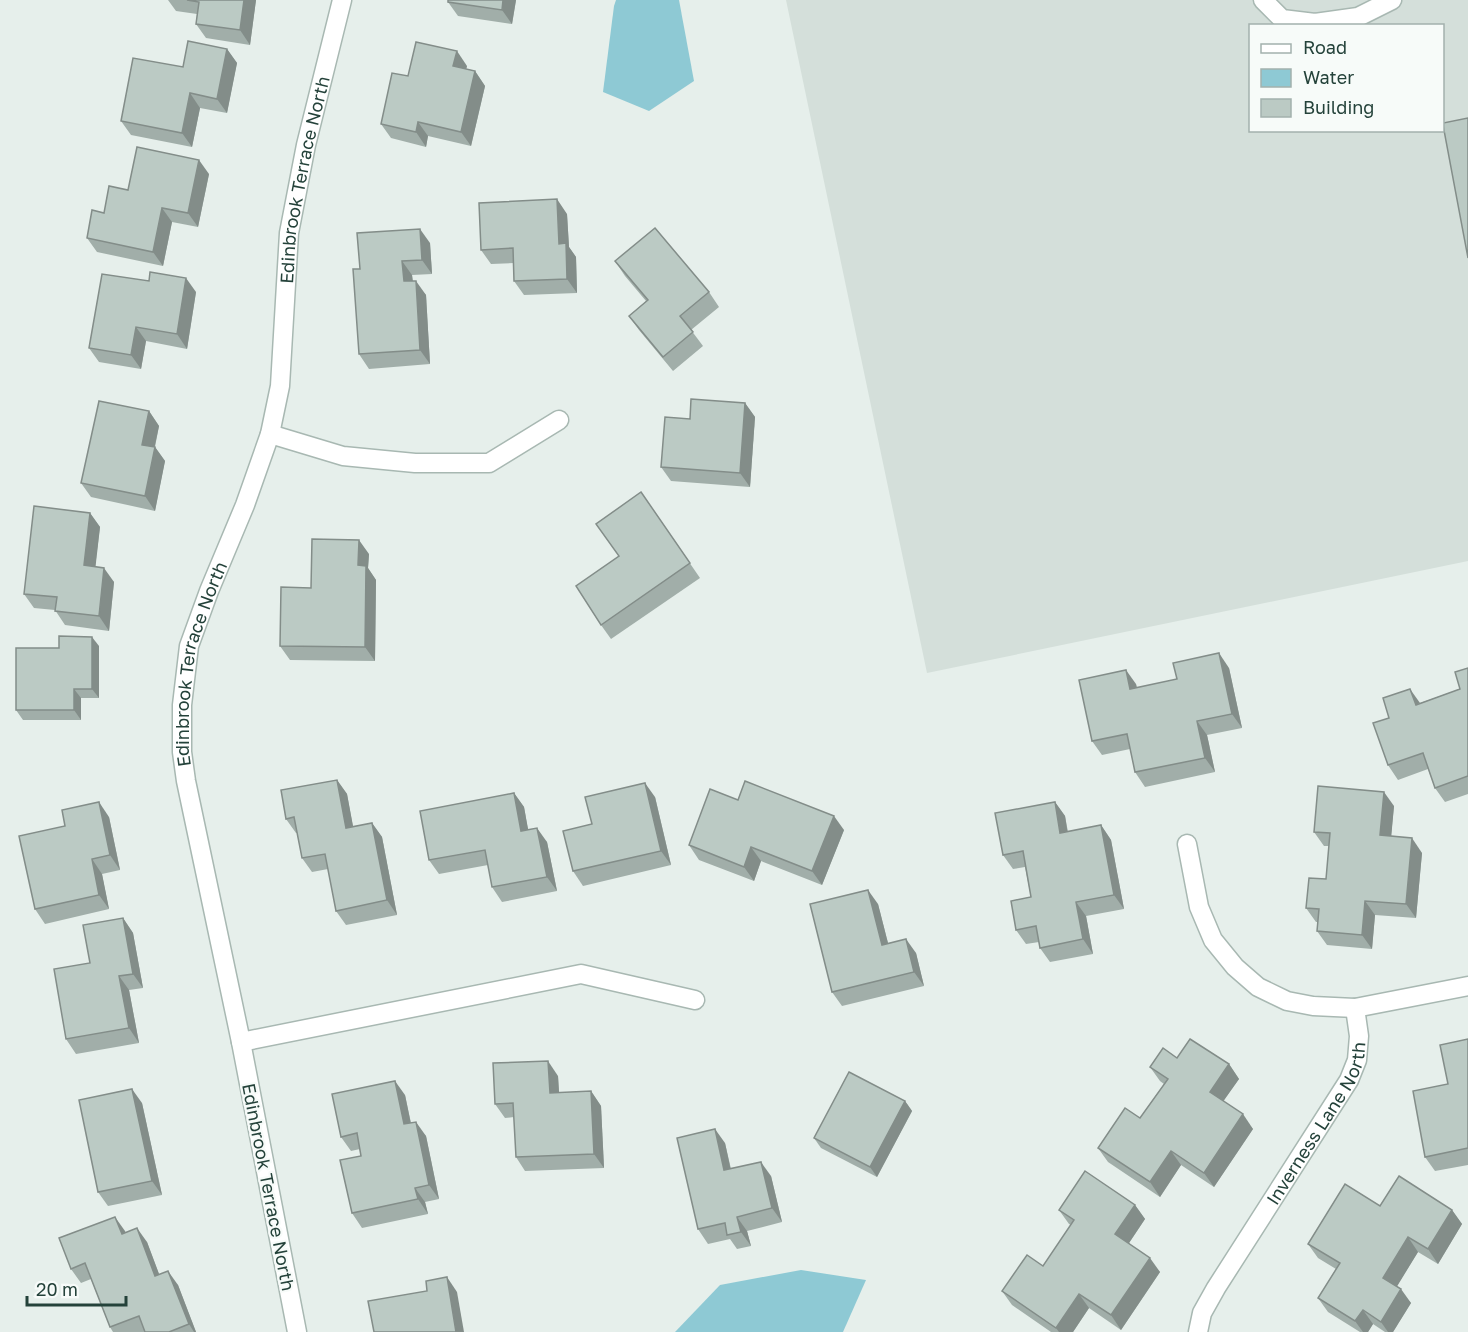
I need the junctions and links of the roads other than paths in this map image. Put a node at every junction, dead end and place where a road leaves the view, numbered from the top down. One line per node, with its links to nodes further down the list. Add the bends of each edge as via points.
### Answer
1 (342, 0): 5 (street, Edinbrook Terrace North, via 289,233 280,386)
2 (1263, 0): 3 (street, via 1282,19 1315,22 1358,17)
3 (1392, 0)
4 (559, 420): 5 (street, via 489,464 415,463 343,456)
5 (270, 434): 10 (street, Edinbrook Terrace North, via 189,646 182,705 186,781)
6 (1187, 844): 9 (street, via 1198,907 1213,940 1235,967 1258,987 1287,1000)
7 (1468, 986): 9 (street)
8 (695, 1000): 10 (street, via 581,974)
9 (1355, 1008): 12 (street, Inverness Lane North, via 1358,1052 1349,1080 1216,1288 1202,1313)
10 (241, 1042): 11 (street, Edinbrook Terrace North)
11 (297, 1332)
12 (1198, 1332)

